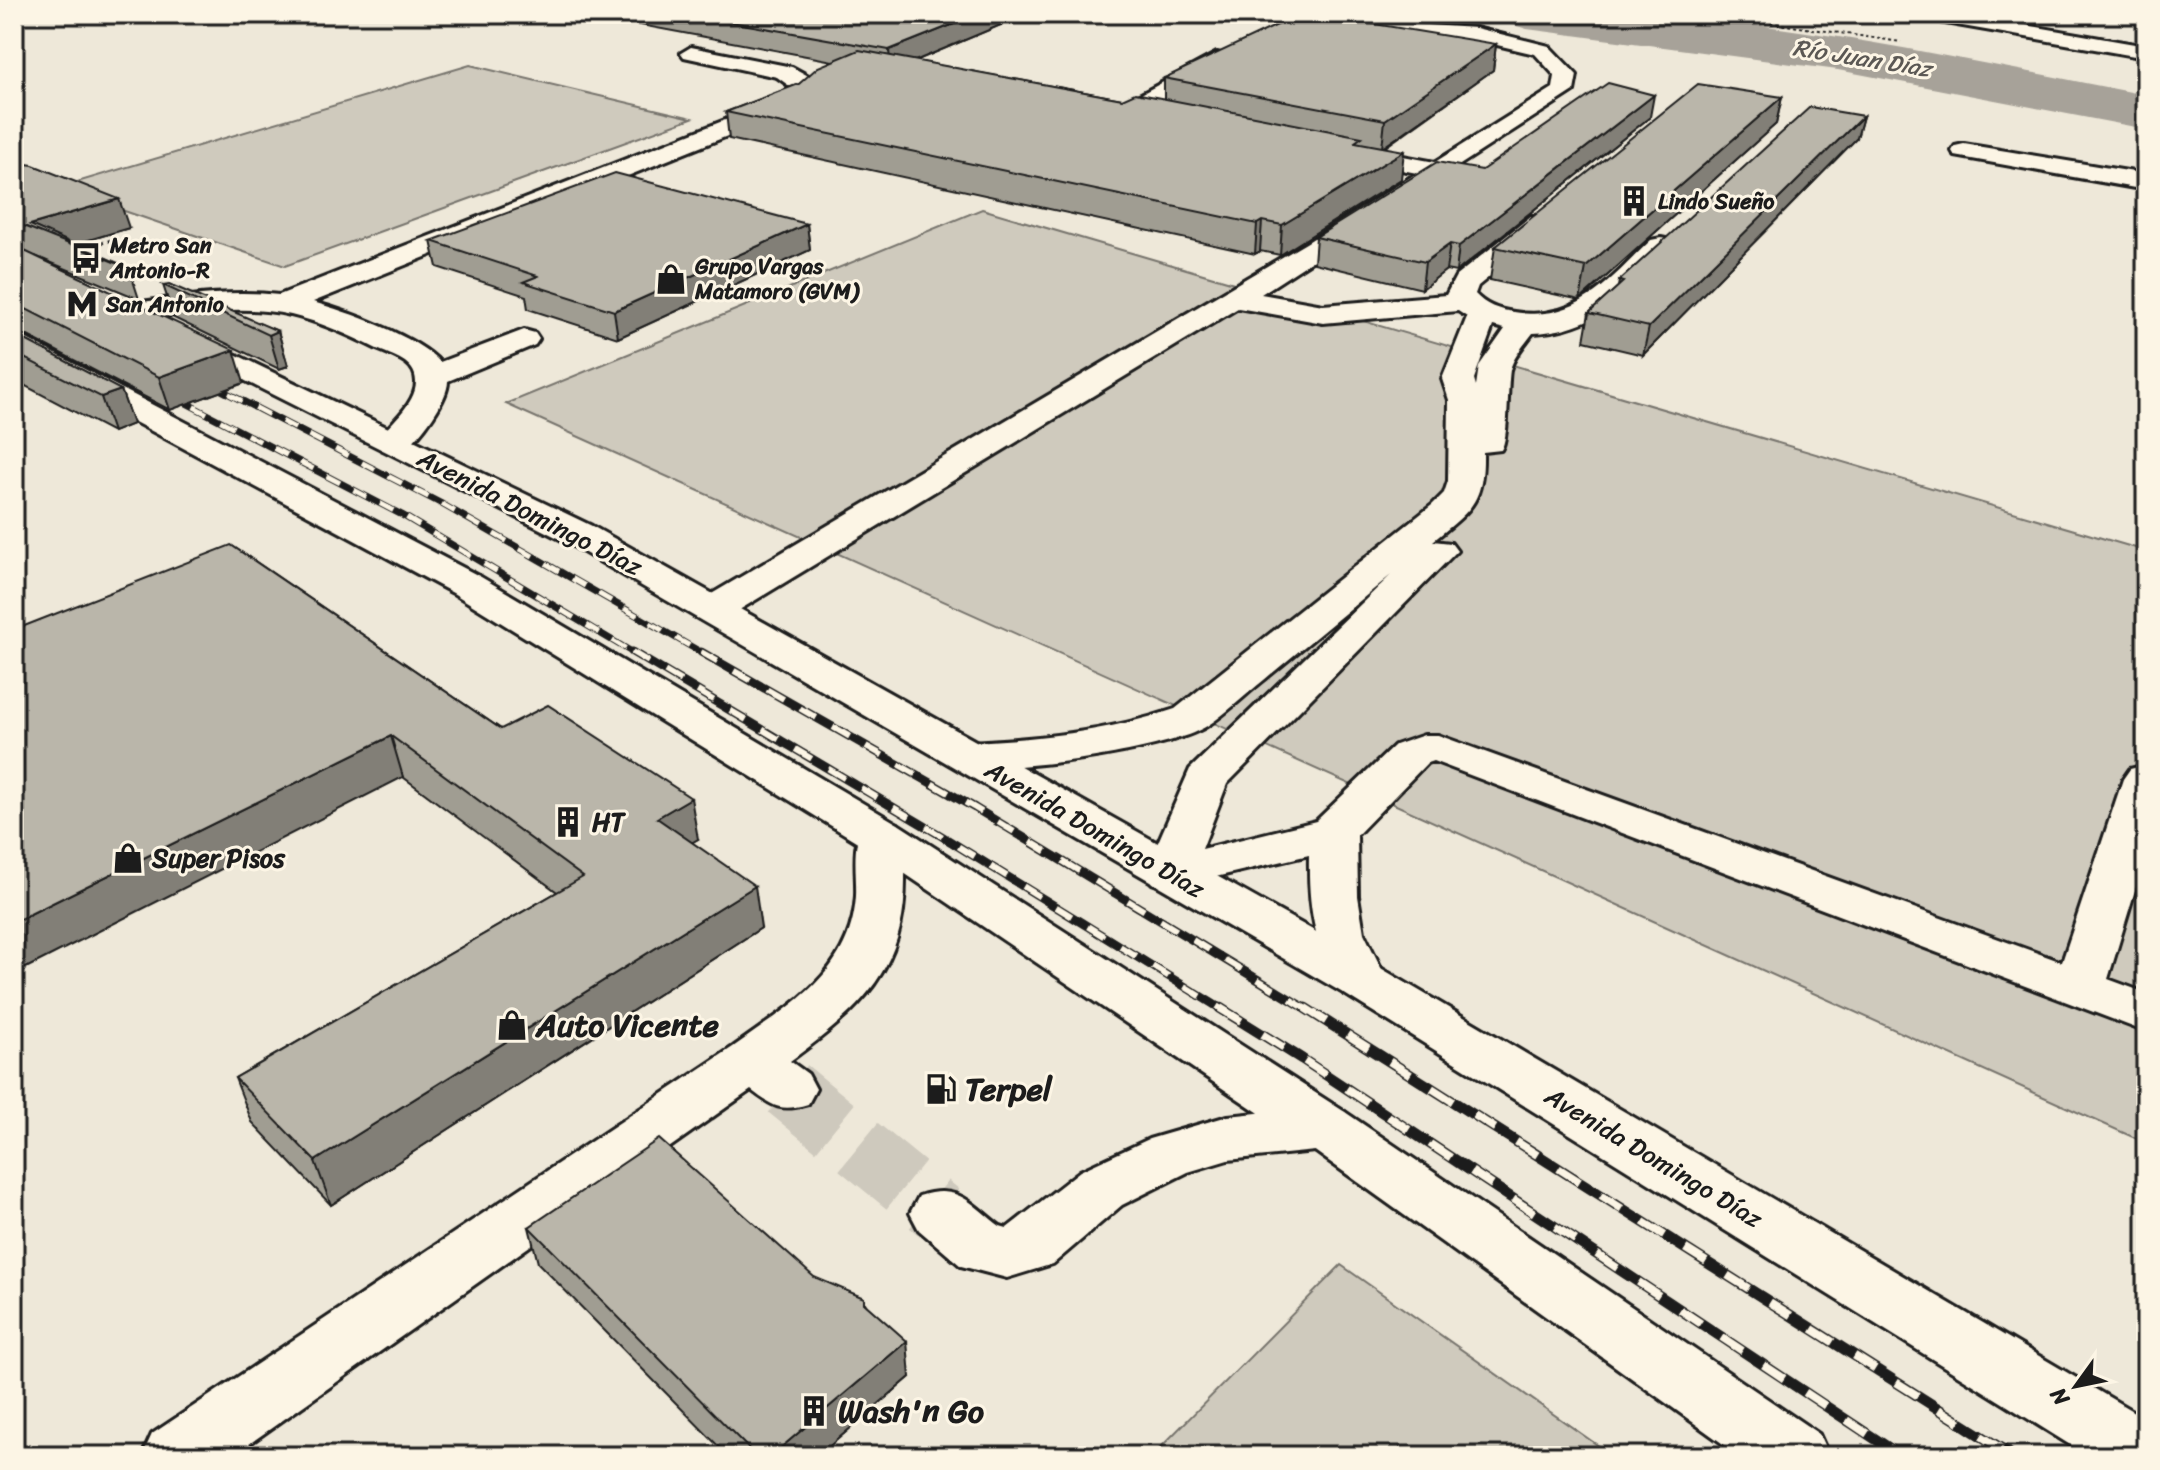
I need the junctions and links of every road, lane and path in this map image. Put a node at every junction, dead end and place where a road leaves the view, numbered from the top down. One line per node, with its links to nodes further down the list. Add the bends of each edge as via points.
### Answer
1 (1928, 14): 4 (main road)
2 (1324, 26): 9 (main road, via 1476,34 1542,50 1566,75 1563,91)
3 (1241, 44): 6 (main road, via 1138,105 1146,113)
4 (2146, 52)
5 (691, 53): 16 (main road, via 784,72 806,84 806,92)
6 (1208, 125)
7 (1315, 146): 9 (main road)
8 (1964, 151): 10 (main road)
9 (1438, 170): 15 (main road)
10 (2146, 182)
11 (1561, 205): 17 (main road, via 1466,282 1460,294)
12 (1685, 224): 18 (main road, via 1591,310 1575,319)
13 (106, 235): 14 (path, via 115,239)
14 (72, 252)
15 (1232, 298): 17 (main road, via 1323,314); 23 (main road)
16 (283, 304): 21 (main road, via 311,310 416,355); 22 (main road, Avenida Domingo Díaz, via 113,303)
17 (1474, 308): 18 (main road); 24 (main road, via 1458,379 1465,400 1466,481 1461,496 1445,513 1190,718 1152,732 1073,746)
18 (1524, 323): 28 (main road, via 1495,366 1488,421 1488,503 1206,779)
19 (524, 339): 21 (main road)
20 (14, 345): 27 (main road, via 467,585)
21 (434, 375): 22 (main road, via 432,391)
22 (393, 442): 23 (main road, Avenida Domingo Díaz, via 579,534)
23 (712, 610): 24 (main road, Avenida Domingo Díaz)
24 (966, 755): 28 (main road, Avenida Domingo Díaz)
25 (2145, 787): 29 (main road)
26 (1333, 832): 28 (main road); 30 (main road, via 1339,933); 31 (main road, via 1411,754 1438,748)
27 (881, 835): 33 (main road); 36 (main road, via 879,918 866,957 770,1075)
28 (1169, 872): 30 (main road, Avenida Domingo Díaz)
29 (2129, 887): 31 (main road)
30 (1361, 980): 35 (main road, Avenida Domingo Díaz)
31 (2079, 988): 32 (main road)
32 (2146, 1013)
33 (1325, 1128): 34 (main road, via 1228,1138 1170,1155 1101,1188 1031,1246 1007,1253 983,1248); 37 (main road)
34 (940, 1213)
35 (2146, 1455)
36 (176, 1456)
37 (1795, 1456)

